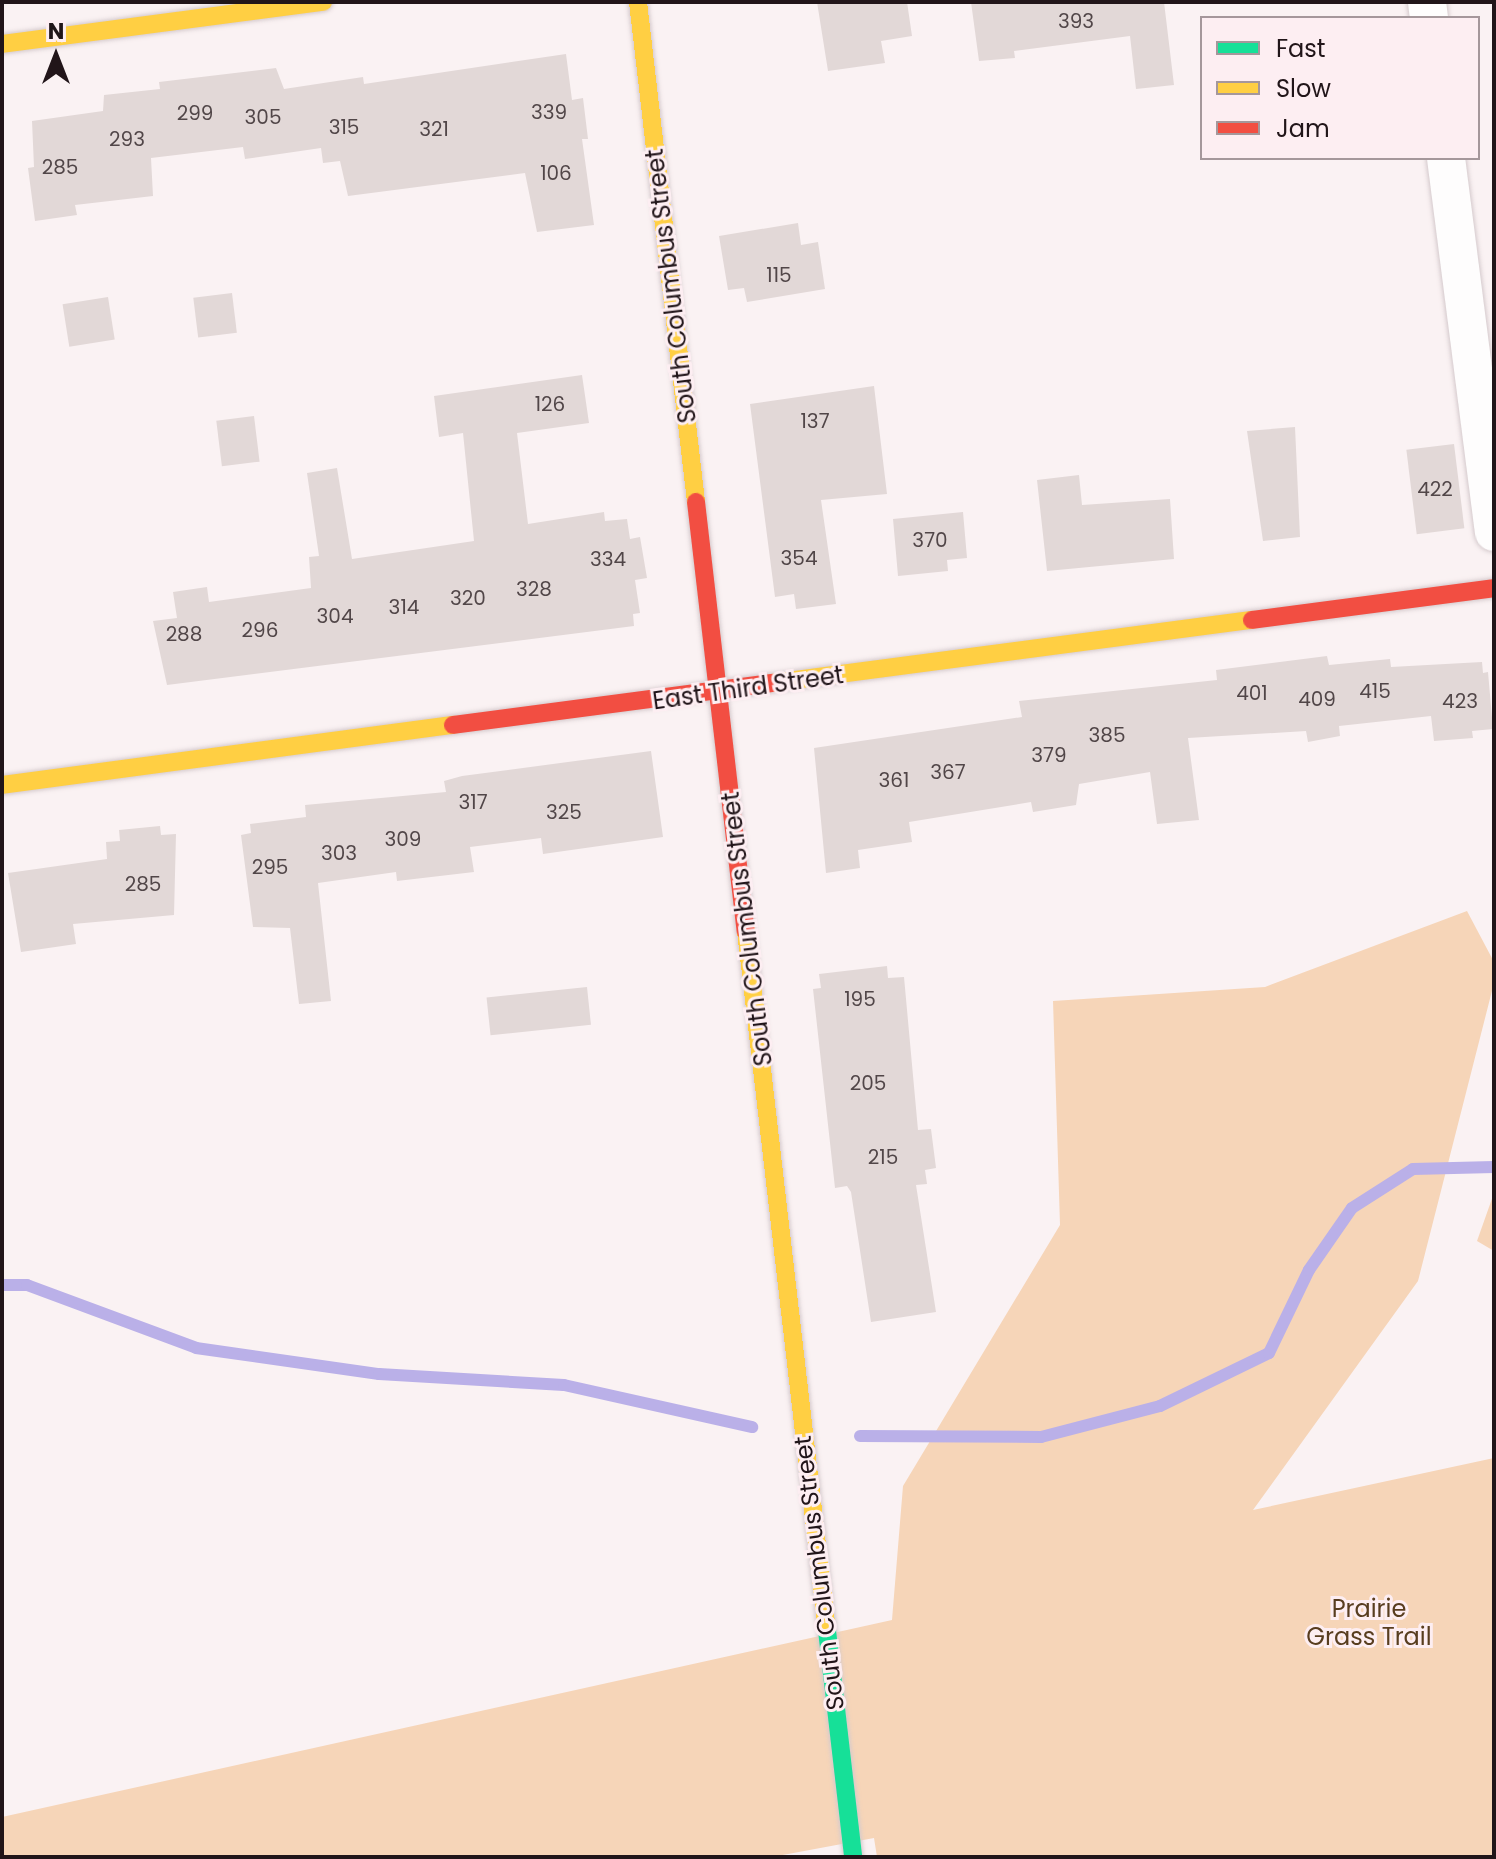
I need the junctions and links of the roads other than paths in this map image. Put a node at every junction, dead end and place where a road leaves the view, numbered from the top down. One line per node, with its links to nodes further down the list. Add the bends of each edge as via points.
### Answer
1 (323, 2): 3 (street)
2 (638, 2): 7 (street, South Columbus Street)
3 (2, 44)
4 (1446, 160): 5 (street)
5 (1494, 532)
6 (1494, 588): 7 (street, East Third Street)
7 (719, 692): 8 (street, East Third Street); 9 (street, South Columbus Street)
8 (2, 785)
9 (853, 1857)

